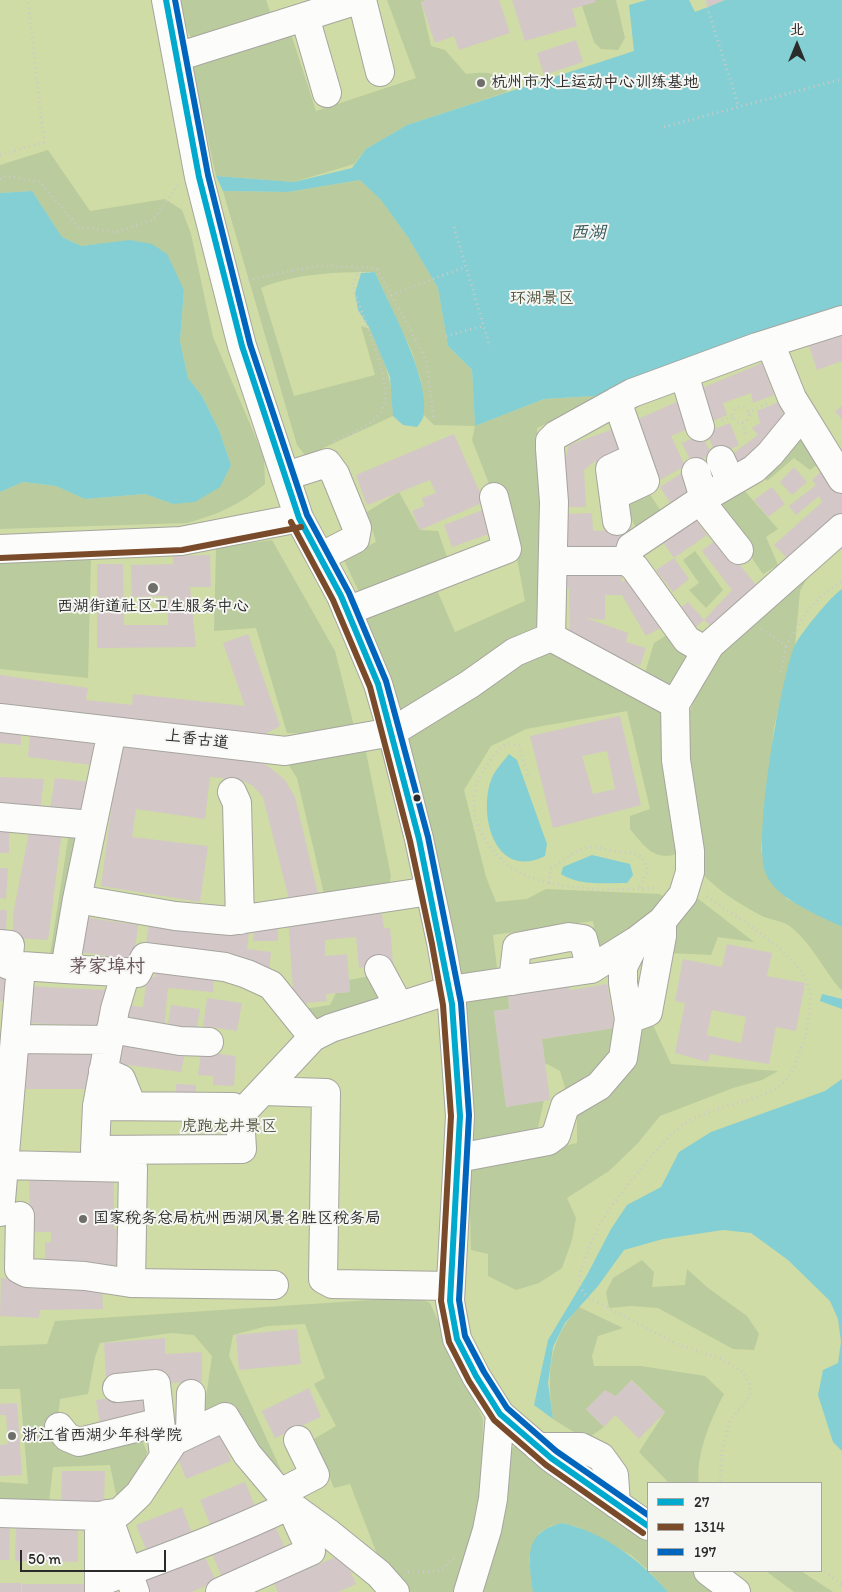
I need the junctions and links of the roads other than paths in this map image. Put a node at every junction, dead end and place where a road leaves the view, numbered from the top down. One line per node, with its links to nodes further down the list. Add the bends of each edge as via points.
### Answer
1 (166, 0): 4 (street)
2 (360, 0): 3 (street); 5 (street)
3 (305, 17): 4 (street); 6 (street)
4 (177, 57): 15 (street, via 199,177 242,346)
5 (380, 72)
6 (327, 93)
7 (842, 320): 8 (street)
8 (770, 343): 9 (street); 11 (street)
9 (684, 374): 10 (street); 12 (street)
10 (617, 401): 18 (street, via 645,481); 24 (street, via 550,441)
11 (802, 415): 13 (street); 17 (street, via 754,469 726,471)
12 (700, 427)
13 (838, 463)
14 (696, 472): 17 (street)
15 (286, 476): 19 (street); 23 (street, via 327,463 335,474 357,528 355,539)
16 (494, 497): 26 (street, via 507,549)
17 (704, 498): 22 (street, via 706,507); 25 (street, via 631,547)
18 (616, 508)
19 (300, 518): 21 (street, via 181,541); 23 (street)
20 (842, 528): 28 (street)
21 (0, 549)
22 (739, 550)
23 (320, 557): 26 (street)
24 (553, 561): 25 (street); 27 (street)
25 (627, 561): 28 (street, via 687,640)
26 (347, 611): 32 (street, via 378,684)
27 (551, 638): 29 (street); 32 (street, via 515,652)
28 (706, 651): 29 (street)
29 (675, 704): 39 (street, via 676,760 690,851 685,887)
30 (0, 718): 31 (street, 上香古道)
31 (112, 730): 32 (street, 上香古道, via 285,751); 35 (street)
32 (392, 732): 36 (street)
33 (232, 792): 38 (street, via 237,804)
34 (0, 817): 35 (street)
35 (92, 825): 37 (street)
36 (430, 891): 38 (street); 46 (street)
37 (77, 899): 38 (street, via 175,916); 43 (street)
38 (240, 920)
39 (662, 921): 40 (street); 48 (street, via 648,1012)
40 (636, 941): 46 (street, via 591,969); 48 (street, via 623,967)
41 (0, 944): 42 (street, via 10,945 8,965)
42 (20, 966): 43 (street); 51 (street)
43 (65, 968): 45 (street)
44 (380, 969): 47 (street)
45 (126, 972): 49 (street); 50 (street, via 137,973 145,957 226,967 247,974 270,985)
46 (450, 990): 47 (street); 58 (street, via 460,1116)
47 (399, 1006): 50 (street)
48 (629, 1019): 58 (street, via 623,1058 599,1086 565,1106 556,1135 548,1141)
49 (110, 1034): 51 (street); 52 (street); 53 (street)
50 (313, 1037): 54 (street)
51 (15, 1039): 59 (street)
52 (209, 1042)
53 (103, 1071): 55 (street); 56 (street, via 121,1079)
54 (263, 1091): 57 (street); 63 (street, via 326,1093 323,1279 332,1284)
55 (97, 1106): 56 (street); 57 (street, via 95,1150 242,1149)
56 (132, 1106): 57 (street, via 233,1107)
57 (240, 1115)
58 (458, 1158): 63 (street)
59 (4, 1165): 60 (street); 61 (street, via 133,1168)
60 (10, 1214): 61 (street, via 19,1269 27,1273 85,1276)
61 (131, 1283): 62 (street)
62 (274, 1285)
63 (450, 1286): 66 (street, via 457,1339)
64 (117, 1388): 67 (street, via 156,1384)
65 (191, 1394): 69 (street)
66 (500, 1414): 75 (street, via 538,1447); 81 (street, via 493,1499)
67 (160, 1422): 68 (street, via 79,1442 67,1437); 71 (street)
68 (59, 1427)
69 (190, 1434): 71 (street, via 174,1441); 72 (street, via 225,1417 247,1454)
70 (298, 1440): 72 (street, via 315,1475)
71 (164, 1456): 74 (street, via 139,1494 120,1512)
72 (285, 1499): 77 (street, via 254,1523 187,1551); 78 (street); 80 (street, via 311,1551)
73 (0, 1513): 74 (street)
74 (103, 1515): 77 (street); 79 (street)
75 (647, 1525)
76 (709, 1572): 82 (street)
77 (131, 1582): 79 (street)
78 (387, 1583)
79 (99, 1587)
80 (220, 1592)
81 (468, 1592)
82 (736, 1592)

